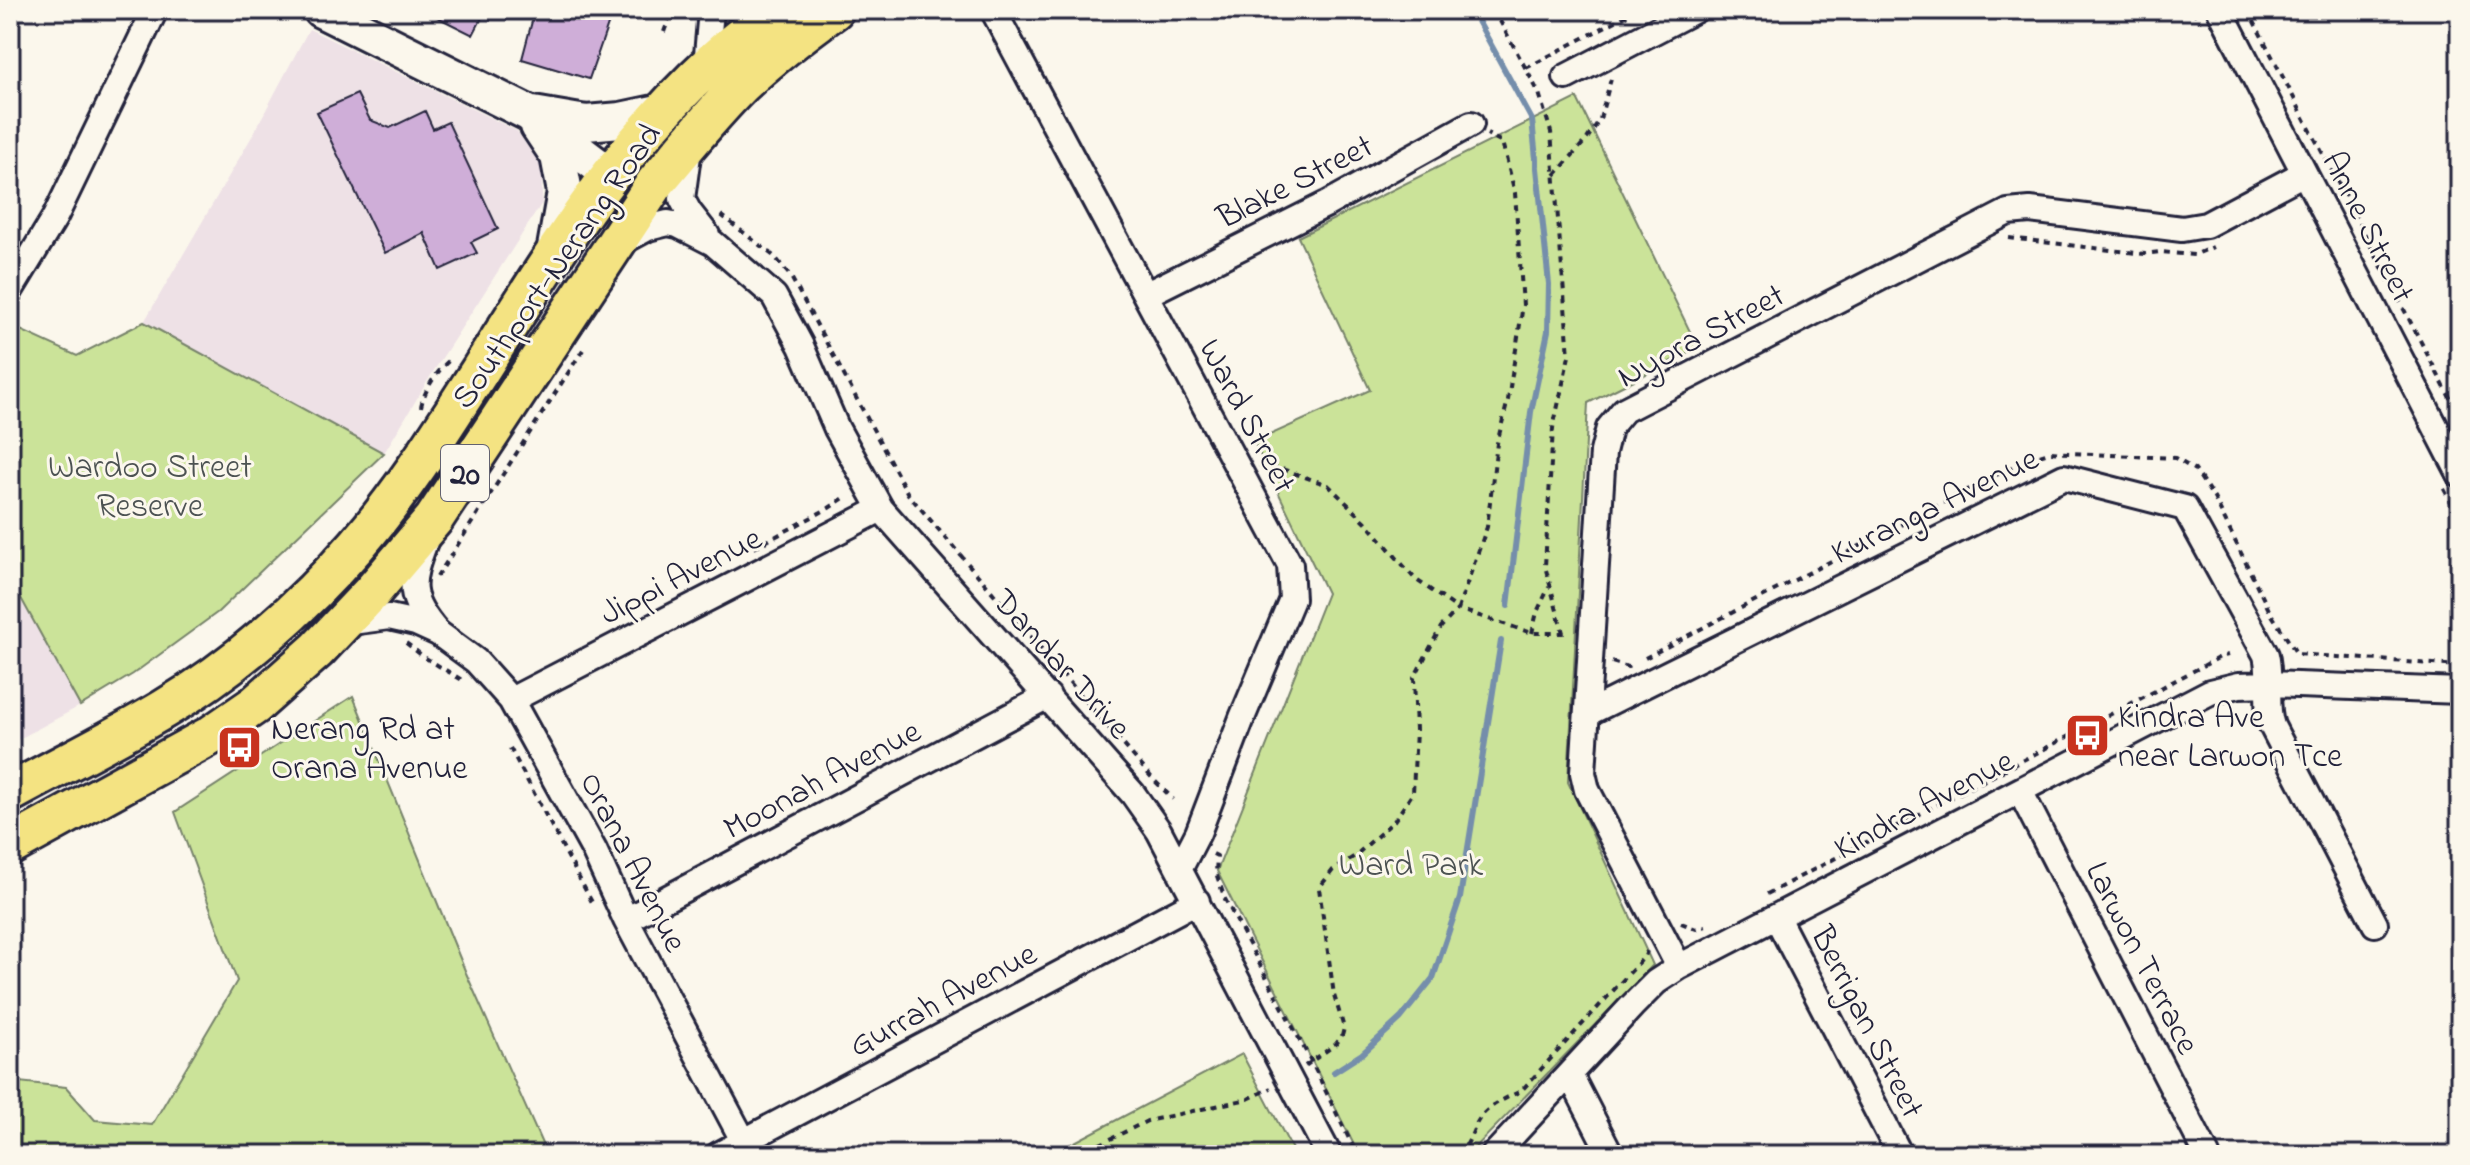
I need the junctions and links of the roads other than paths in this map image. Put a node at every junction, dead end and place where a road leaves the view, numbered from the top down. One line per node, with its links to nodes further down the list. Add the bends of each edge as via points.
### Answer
1 (155, 10): 20 (street, via 55,217)
2 (321, 10): 12 (street)
3 (711, 10): 9 (street)
4 (834, 10): 14 (main road, Southport-Nerang Road / 20, via 760,68)
5 (993, 10): 21 (street, Ward Street)
6 (1695, 10): 10 (street)
7 (2220, 10): 15 (street, Anne Street)
8 (763, 11): 9 (main road, Southport-Nerang Road / 20)
9 (706, 66): 11 (main road, Southport-Nerang Road / 20)
10 (1566, 77)
11 (659, 112): 12 (street, via 586,123); 16 (main road, Southport-Nerang Road / 20)
12 (528, 113): 16 (street); 19 (street, via 558,156 565,192)
13 (1471, 124): 21 (street, Blake Street)
14 (684, 148): 16 (main road, via 634,177); 17 (street, Dandar Drive, via 683,202); 18 (main road, Southport-Nerang Road / 20)
15 (2304, 173): 22 (street, Anne Street); 31 (street, Nyora Street, via 2206,225 2182,229 2030,210 2008,212 1624,410 1609,428 1603,452)
16 (609, 174): 19 (main road, Southport-Nerang Road / 20)
17 (713, 243): 18 (street, Dandar Drive, via 668,223 637,232); 23 (street, Dandar Drive, via 774,296)
18 (611, 248): 24 (main road, Southport-Nerang Road / 20)
19 (553, 257): 33 (main road, Southport-Nerang Road / 20, via 429,451 358,544 310,594 233,662 166,708)
20 (10, 291)
21 (1147, 294): 35 (street, Ward Street, via 1290,565 1292,599)
22 (2460, 474)
23 (881, 509): 29 (street, Dandar Drive); 30 (street, Jippi Avenue)
24 (434, 519): 25 (main road, Southport-Nerang Road / 20); 26 (street, Orana Avenue, via 412,589 422,614)
25 (344, 623): 26 (street, Orana Avenue, via 396,617); 34 (main road, Southport-Nerang Road / 20, via 255,705 210,736)
26 (438, 633): 30 (street, Orana Avenue, via 476,661)
27 (2268, 684): 28 (street, Kindra Avenue); 31 (street, Kuranga Avenue, via 2266,655 2185,508 2064,477); 32 (street, Kindra Avenue, via 2210,692); 39 (street, Kuranga Avenue, via 2272,726)
28 (2460, 691)
29 (1048, 696): 35 (street, Dandar Drive, via 1133,794); 38 (street, Moonah Avenue)
30 (511, 700): 38 (street, Orana Avenue, via 594,850)
31 (1588, 713): 40 (street, Nyora Street, via 1582,759 1587,790)
32 (2020, 791): 37 (street, Kindra Avenue); 48 (street, Larwon Terrace)
33 (10, 793)
34 (10, 846)
35 (1180, 868): 36 (street, Dandar Drive)
36 (1197, 901): 42 (street, Gurrah Avenue); 44 (street, Dandar Drive)
37 (1777, 918): 40 (street, Kindra Avenue); 47 (street, Berrigan Street)
38 (626, 920): 42 (street, Orana Avenue)
39 (2375, 924)
40 (1679, 967): 41 (street, Kindra Avenue, via 1656,982)
41 (1570, 1075): 45 (street, Kindra Avenue); 46 (street)
42 (744, 1142): 43 (street, Gurrah Avenue)
43 (718, 1155)
44 (1329, 1155)
45 (1494, 1155)
46 (1611, 1155)
47 (1900, 1155)
48 (2207, 1155)

